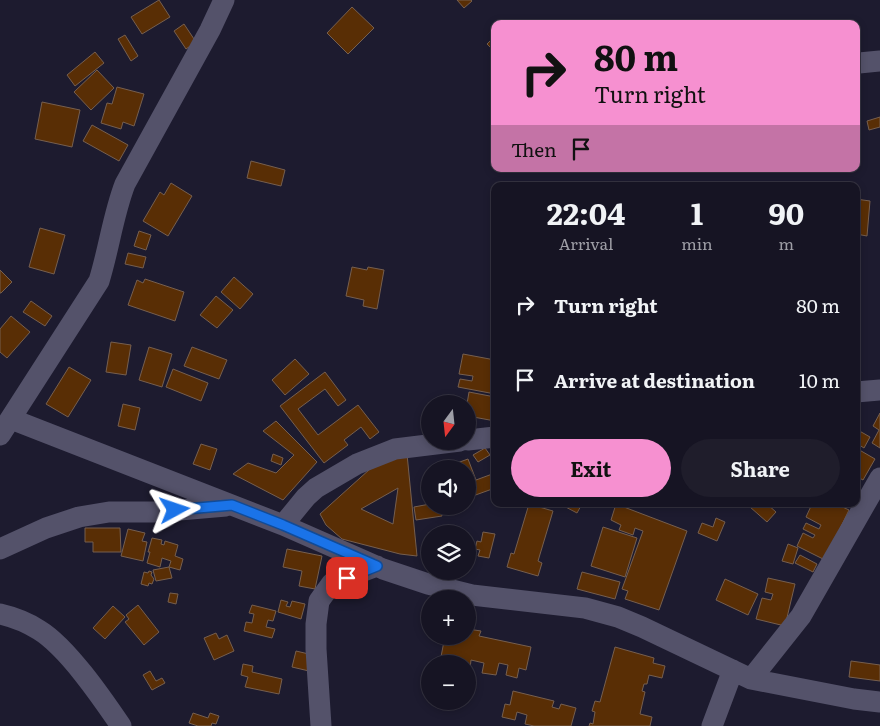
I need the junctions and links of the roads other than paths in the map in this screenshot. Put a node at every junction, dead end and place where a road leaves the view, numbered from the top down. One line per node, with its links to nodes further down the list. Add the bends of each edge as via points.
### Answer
1 (224, 0): 6 (street, via 125,184 117,204 99,281)
2 (880, 61): 3 (street)
3 (860, 63)
4 (880, 390): 5 (street)
5 (860, 392)
6 (5, 427): 11 (street)
7 (491, 437): 8 (street)
8 (476, 439)
9 (421, 446): 12 (street, via 394,449 357,464 316,488)
10 (880, 478): 16 (street, via 801,616)
11 (232, 505): 12 (street); 13 (street, via 156,512 109,512 79,517)
12 (283, 525): 14 (street)
13 (0, 548)
14 (377, 566): 16 (street, via 472,596 585,608 618,617); 19 (street, via 332,583 319,601 316,649)
15 (0, 614): 18 (street, via 39,630 59,645)
16 (742, 675): 17 (street); 20 (street)
17 (880, 702)
18 (121, 726)
19 (321, 726)
20 (712, 726)

